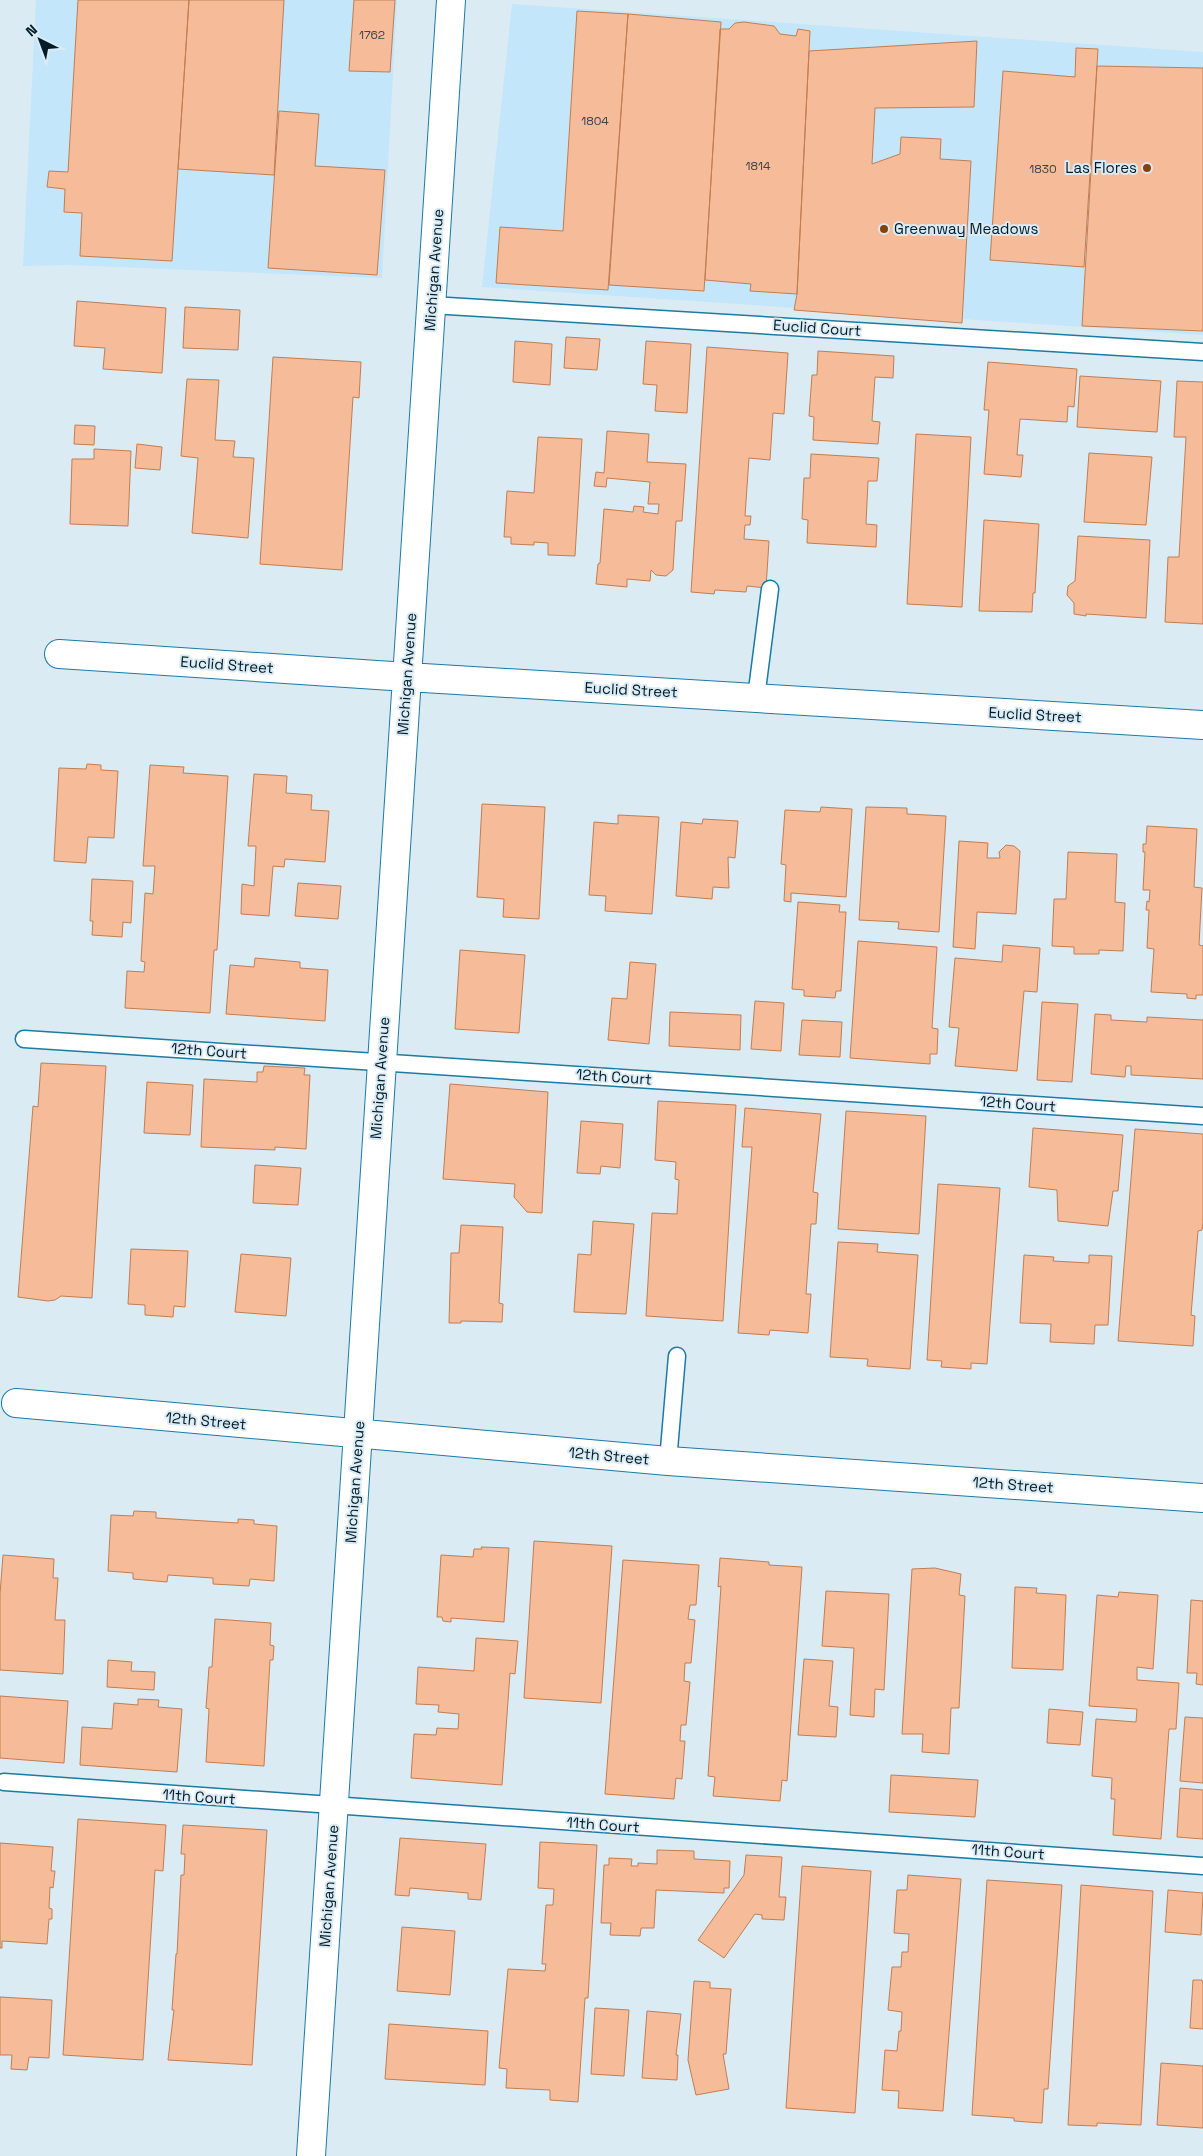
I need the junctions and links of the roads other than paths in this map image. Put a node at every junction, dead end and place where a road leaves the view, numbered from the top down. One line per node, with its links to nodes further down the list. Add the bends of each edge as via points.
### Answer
1 (452, 0): 2 (street, Michigan Avenue)
2 (431, 305): 3 (lane, Euclid Court); 6 (street, Michigan Avenue)
3 (1203, 352)
4 (770, 589): 7 (lane)
5 (59, 654): 6 (street, Euclid Street)
6 (407, 677): 7 (street, Euclid Street); 10 (street, Michigan Avenue)
7 (756, 698): 8 (street, Euclid Street)
8 (1203, 725)
9 (24, 1039): 10 (lane, 12th Court)
10 (381, 1062): 11 (lane, 12th Court); 14 (street, Michigan Avenue)
11 (1203, 1116)
12 (676, 1356): 15 (lane)
13 (16, 1404): 14 (street, 12th Street)
14 (358, 1434): 15 (street, 12th Street); 18 (street, Michigan Avenue)
15 (668, 1461): 16 (street, 12th Street)
16 (1203, 1498)
17 (4, 1782): 18 (lane, 11th Court)
18 (334, 1806): 19 (lane, 11th Court); 20 (street, Michigan Avenue)
19 (1203, 1866)
20 (311, 2156)

